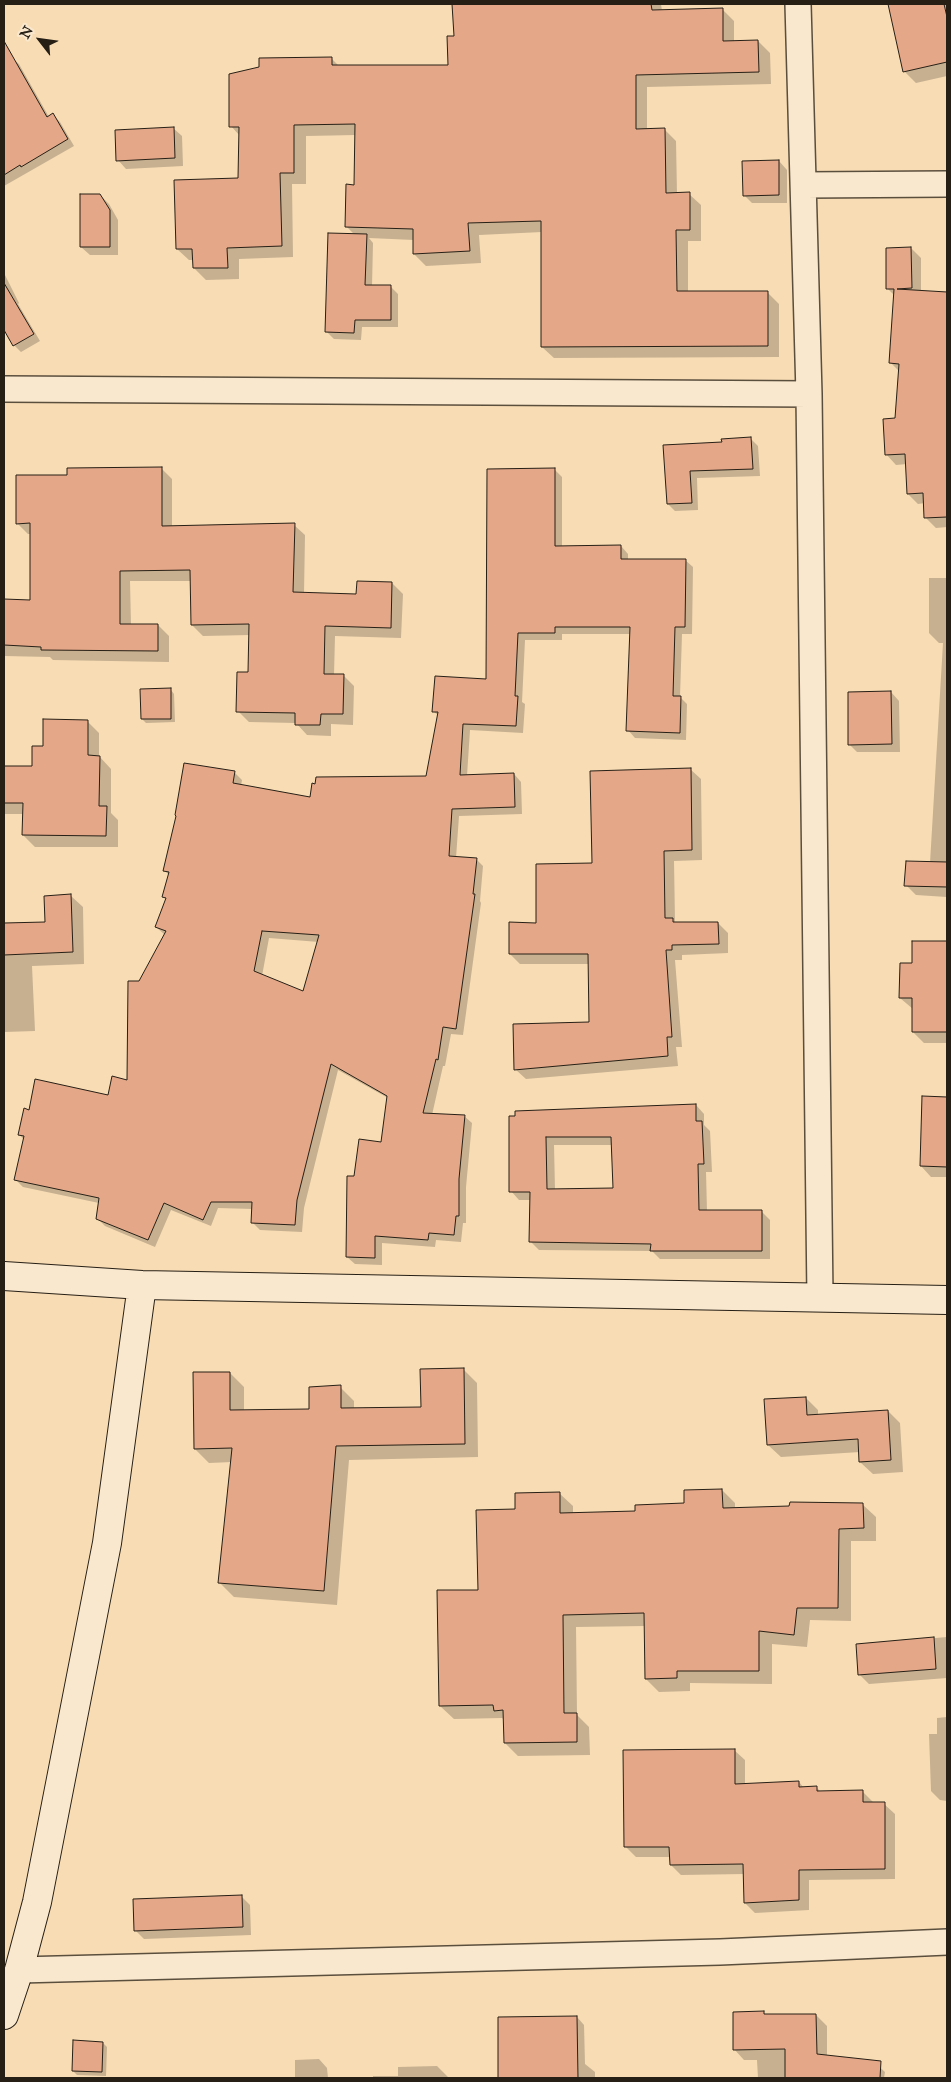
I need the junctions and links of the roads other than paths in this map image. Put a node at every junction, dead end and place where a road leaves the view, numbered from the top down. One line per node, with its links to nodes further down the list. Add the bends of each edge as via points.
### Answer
1 (798, 4): 3 (street)
2 (947, 184): 3 (street)
3 (804, 185): 5 (street)
4 (4, 390): 5 (street)
5 (809, 394): 8 (street)
6 (4, 1276): 7 (street)
7 (142, 1285): 8 (street); 11 (street, via 107,1543 38,1902)
8 (820, 1297): 9 (street)
9 (947, 1300)
10 (947, 1942): 11 (street, via 720,1952)
11 (20, 1970): 12 (street)
12 (4, 2015)

